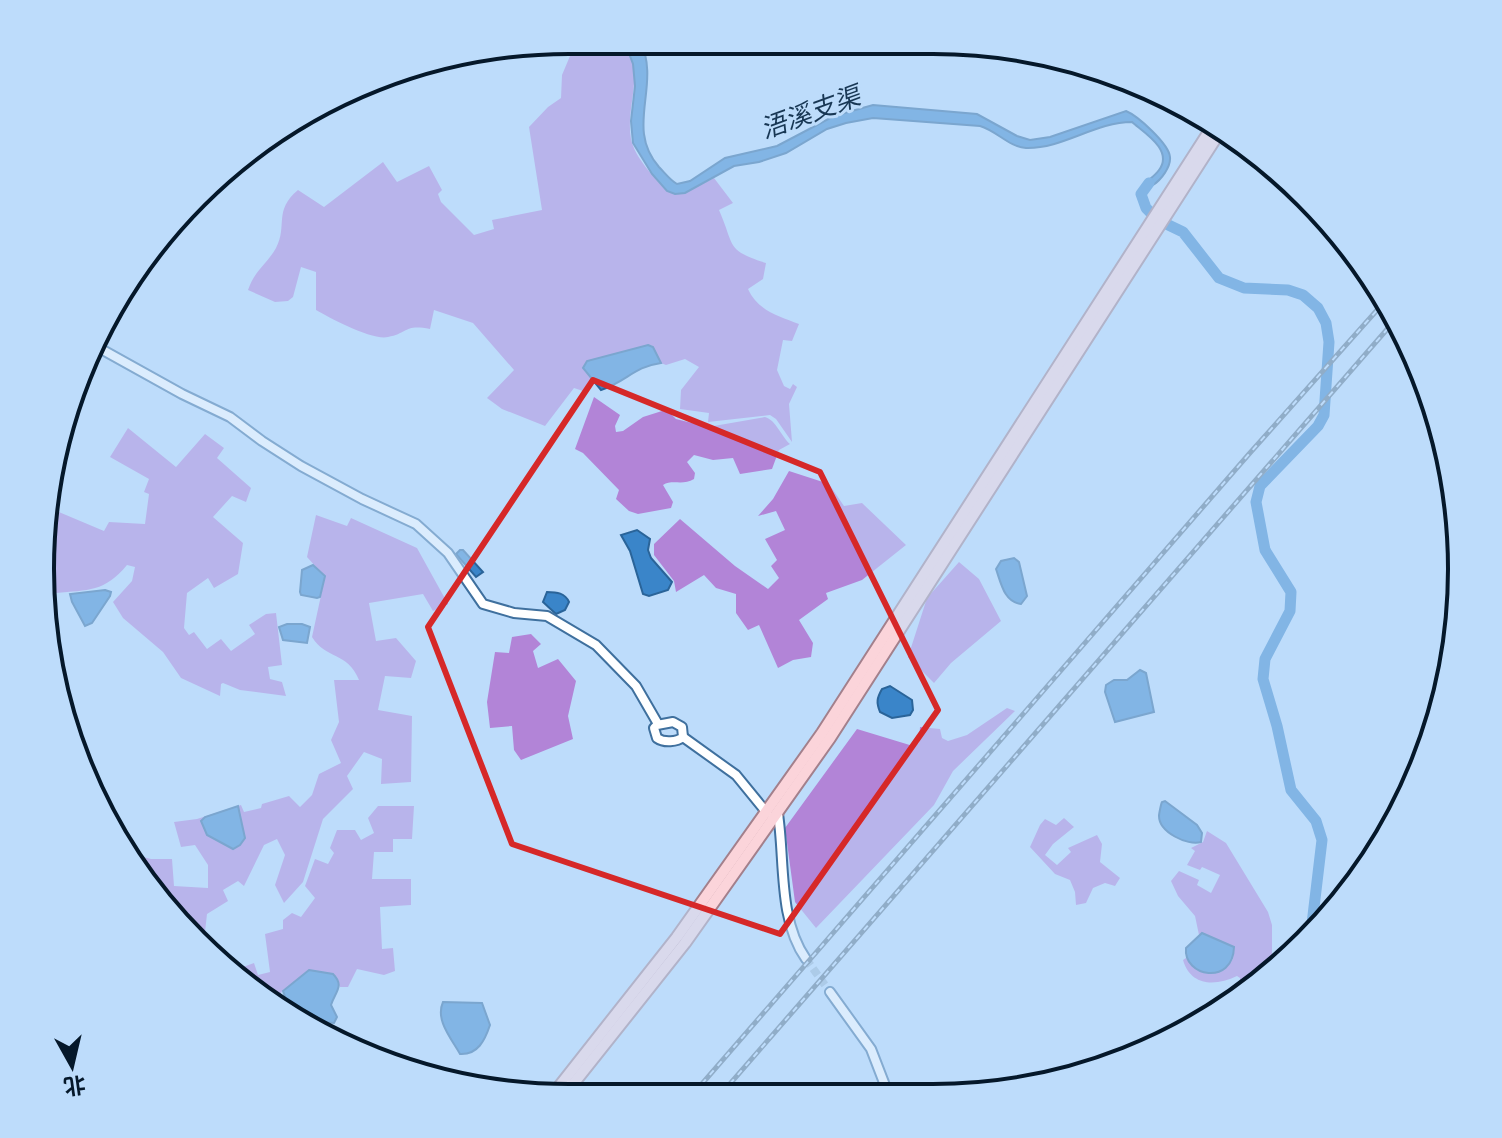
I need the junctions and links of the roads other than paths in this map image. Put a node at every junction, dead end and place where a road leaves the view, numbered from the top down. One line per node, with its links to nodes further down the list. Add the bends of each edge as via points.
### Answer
1 (1208, 134): 3 (main road)
2 (1215, 138): 3 (main road)
3 (1168, 204): 7 (main road, via 830,738)
4 (103, 350): 5 (street, via 230,417 301,466 416,524 448,553 483,604 547,616 596,645 636,686)
5 (658, 724): 6 (street, via 678,723); 6 (street, via 654,728 659,740)
6 (683, 737): 7 (street, via 736,775)
7 (772, 813): 8 (street, via 787,904); 10 (main road); 11 (main road, via 662,973)
8 (806, 959)
9 (830, 992): 12 (street, via 871,1049)
10 (561, 1084)
11 (573, 1084)
12 (885, 1084)

